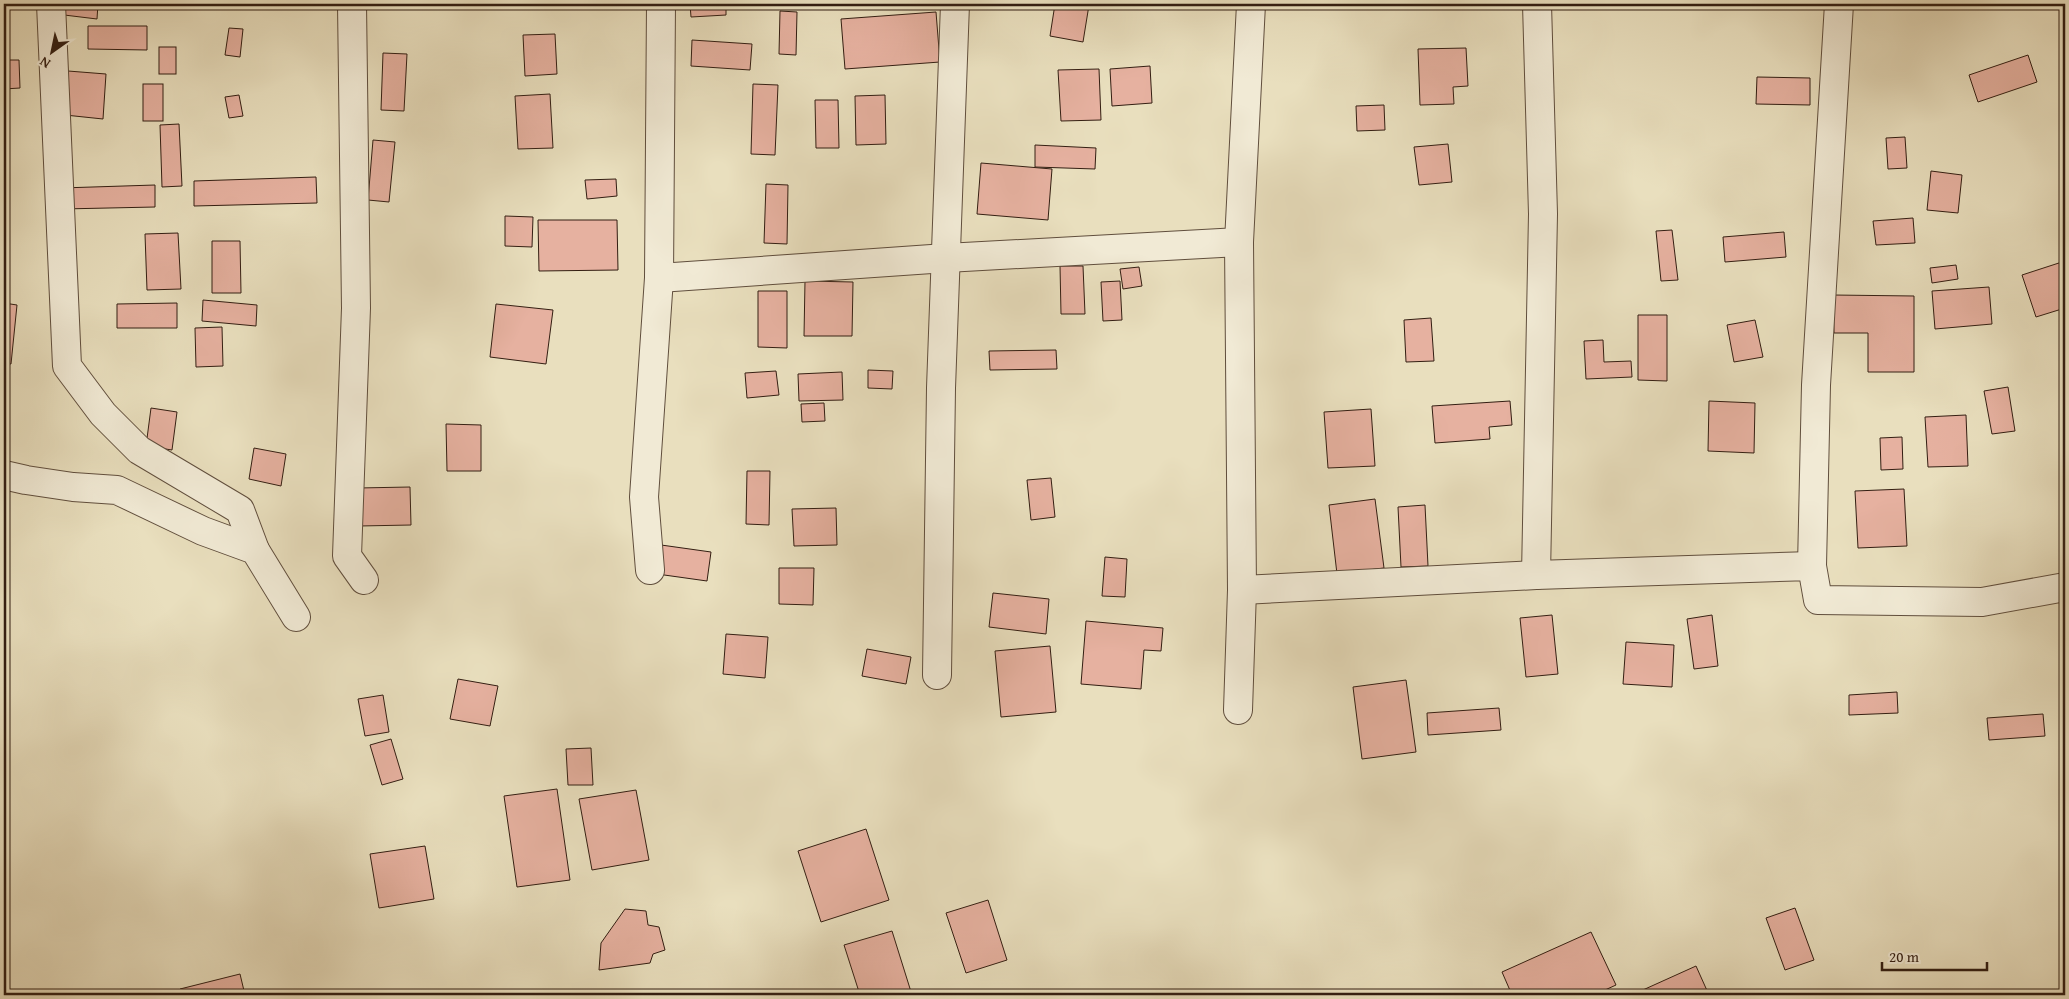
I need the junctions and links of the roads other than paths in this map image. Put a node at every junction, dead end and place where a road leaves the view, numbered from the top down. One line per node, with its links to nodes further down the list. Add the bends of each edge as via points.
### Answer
1 (51, 4): 12 (street, via 67,366 102,414 139,450 240,510)
2 (352, 4): 16 (street, via 356,308 347,556)
3 (661, 4): 10 (street)
4 (954, 4): 9 (street)
5 (1251, 4): 8 (street)
6 (1537, 4): 15 (street, via 1543,214)
7 (1839, 4): 13 (street, via 1816,385)
8 (1240, 242): 9 (street); 18 (street)
9 (946, 258): 10 (street); 20 (street)
10 (659, 278): 14 (street, via 644,497)
11 (4, 475): 12 (street, via 63,486 116,490 203,531)
12 (255, 550): 19 (street)
13 (1812, 566): 15 (street); 17 (street, via 1818,600 1982,602)
14 (650, 570)
15 (1536, 575): 18 (street)
16 (364, 580)
17 (2065, 587)
18 (1242, 590): 21 (street)
19 (296, 617)
20 (937, 675)
21 (1238, 710)

